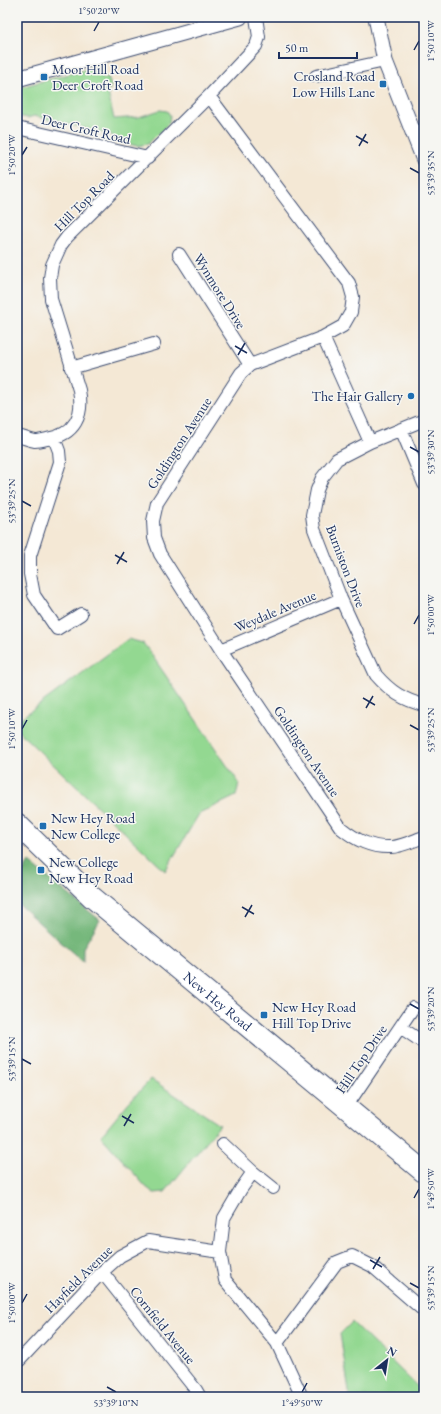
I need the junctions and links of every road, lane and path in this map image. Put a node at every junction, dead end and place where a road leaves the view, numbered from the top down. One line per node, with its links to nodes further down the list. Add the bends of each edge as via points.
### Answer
1 (240, 17): 6 (street)
2 (256, 17): 7 (street, Hill Top Road, via 259,37 256,46)
3 (376, 17): 4 (street)
4 (385, 61): 5 (street); 9 (street)
5 (316, 76)
6 (17, 79)
7 (209, 96): 10 (street, Hill Top Road); 13 (street, Goldington Avenue, via 349,283 353,297 351,312 343,326)
8 (17, 128): 10 (street, Deer Croft Road)
9 (418, 131): 11 (street)
10 (148, 158): 16 (street, Hill Top Road, via 67,238 52,265 51,299)
11 (424, 160)
12 (179, 254): 15 (street, Wynmore Drive)
13 (323, 337): 15 (street, Goldington Avenue); 21 (street)
14 (154, 344): 16 (street)
15 (250, 365): 25 (street, Goldington Avenue, via 241,373 158,503 153,522 154,538 160,554)
16 (71, 368): 20 (street, Hill Top Road, via 79,390 80,412 77,422)
17 (424, 420): 18 (street, Burniston Drive)
18 (401, 429): 21 (street, Burniston Drive); 22 (street)
19 (17, 436): 20 (street, via 36,441)
20 (54, 438): 24 (street, via 60,462 30,556 30,574 34,595 57,629)
21 (370, 442): 23 (street, Burniston Drive, via 337,459 329,468 317,490 312,515 314,529)
22 (424, 484)
23 (341, 599): 25 (street, Weydale Avenue); 26 (street, Burniston Drive, via 376,675 393,692 408,701)
24 (81, 614)
25 (221, 650): 28 (street, Goldington Avenue, via 341,828 366,844 378,846 392,847)
26 (424, 705)
27 (17, 824): 32 (highway, New Hey Road, via 92,897)
28 (424, 837)
29 (414, 1008): 30 (street, Hill Top Drive)
30 (400, 1027): 31 (street, Hill Top Drive); 32 (street, Hill Top Drive)
31 (424, 1043)
32 (346, 1107): 35 (highway, New Hey Road)
33 (223, 1144): 34 (street)
34 (253, 1172): 36 (street); 37 (street, via 224,1218)
35 (424, 1172)
36 (273, 1188)
37 (220, 1252): 38 (street, Hayfield Avenue, via 148,1241 120,1256); 40 (street, via 225,1280)
38 (102, 1272): 41 (street, Hayfield Avenue); 42 (street, Cornfield Avenue)
39 (424, 1311): 40 (street, via 372,1266 352,1256 337,1262)
40 (277, 1343): 43 (street)
41 (17, 1363)
42 (200, 1397)
43 (302, 1397)

